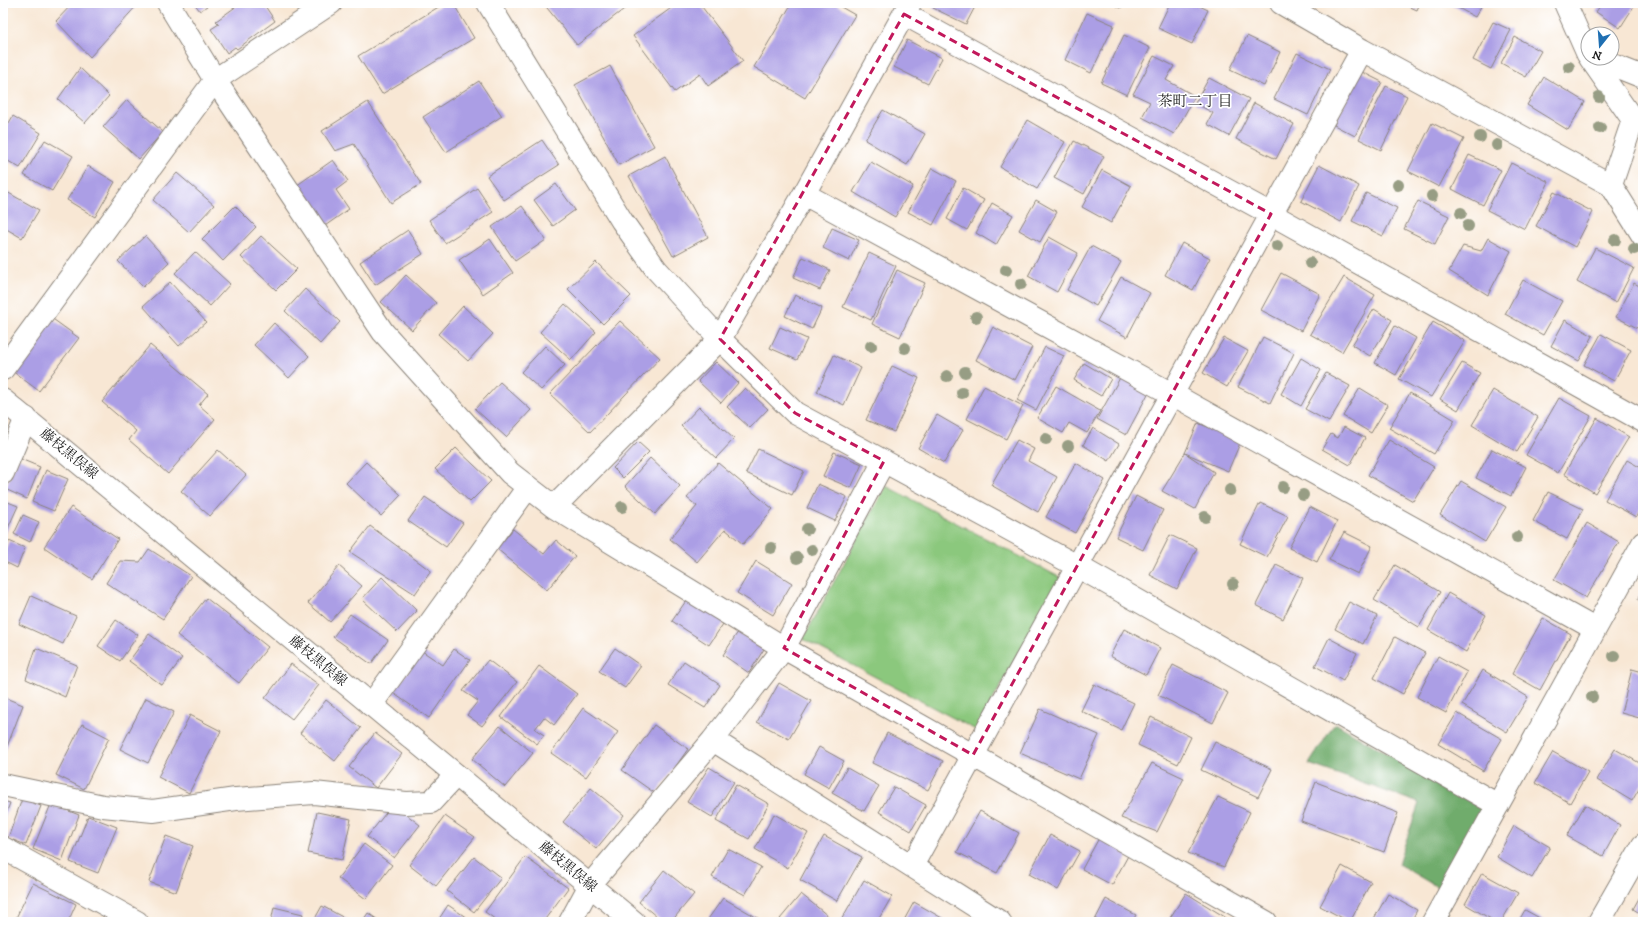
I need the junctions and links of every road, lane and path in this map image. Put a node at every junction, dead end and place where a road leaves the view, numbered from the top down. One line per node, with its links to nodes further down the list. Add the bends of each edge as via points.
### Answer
1 (168, 3): 12 (street)
2 (331, 3): 12 (street)
3 (488, 3): 17 (street, via 622,221 656,269)
4 (1281, 3): 8 (street)
5 (1565, 3): 7 (street)
6 (907, 8): 14 (street); 15 (street)
7 (1580, 37)
8 (1362, 50): 13 (street); 15 (street)
9 (1596, 66): 13 (street, via 1633,120)
10 (1615, 66): 11 (street)
11 (1643, 77)
12 (215, 80): 18 (street); 25 (street, via 382,332 510,473)
13 (1611, 185): 16 (street)
14 (804, 194): 17 (street); 19 (street)
15 (1271, 214): 19 (street); 22 (street)
16 (1643, 236)
17 (720, 339): 23 (street, via 794,413); 26 (street)
18 (3, 369)
19 (1172, 394): 28 (street); 29 (street)
20 (3, 400): 21 (street, 藤枝黒俣線)
21 (26, 418): 24 (street); 31 (street, 藤枝黒俣線)
22 (1643, 421)
23 (884, 461): 28 (street); 30 (street)
24 (3, 473)
25 (528, 487): 26 (street); 31 (street)
26 (554, 507): 30 (street)
27 (1643, 543): 29 (street)
28 (1077, 566): 33 (street); 36 (street)
29 (1595, 629): 36 (street)
30 (784, 648): 32 (street); 33 (street)
31 (371, 705): 34 (street, 藤枝黒俣線)
32 (713, 740): 39 (street); 40 (street)
33 (973, 755): 39 (street); 45 (street)
34 (456, 775): 35 (street, via 431,802 406,804 314,793 236,798 154,811 103,806); 40 (street, 藤枝黒俣線)
35 (3, 785)
36 (1498, 805): 46 (street)
37 (1643, 845): 47 (street)
38 (3, 848): 41 (street)
39 (912, 866): 44 (street)
40 (590, 885): 42 (street); 43 (street, 藤枝黒俣線)
41 (137, 922)
42 (570, 922)
43 (634, 922)
44 (1000, 922)
45 (1266, 922)
46 (1433, 922)
47 (1599, 922)

